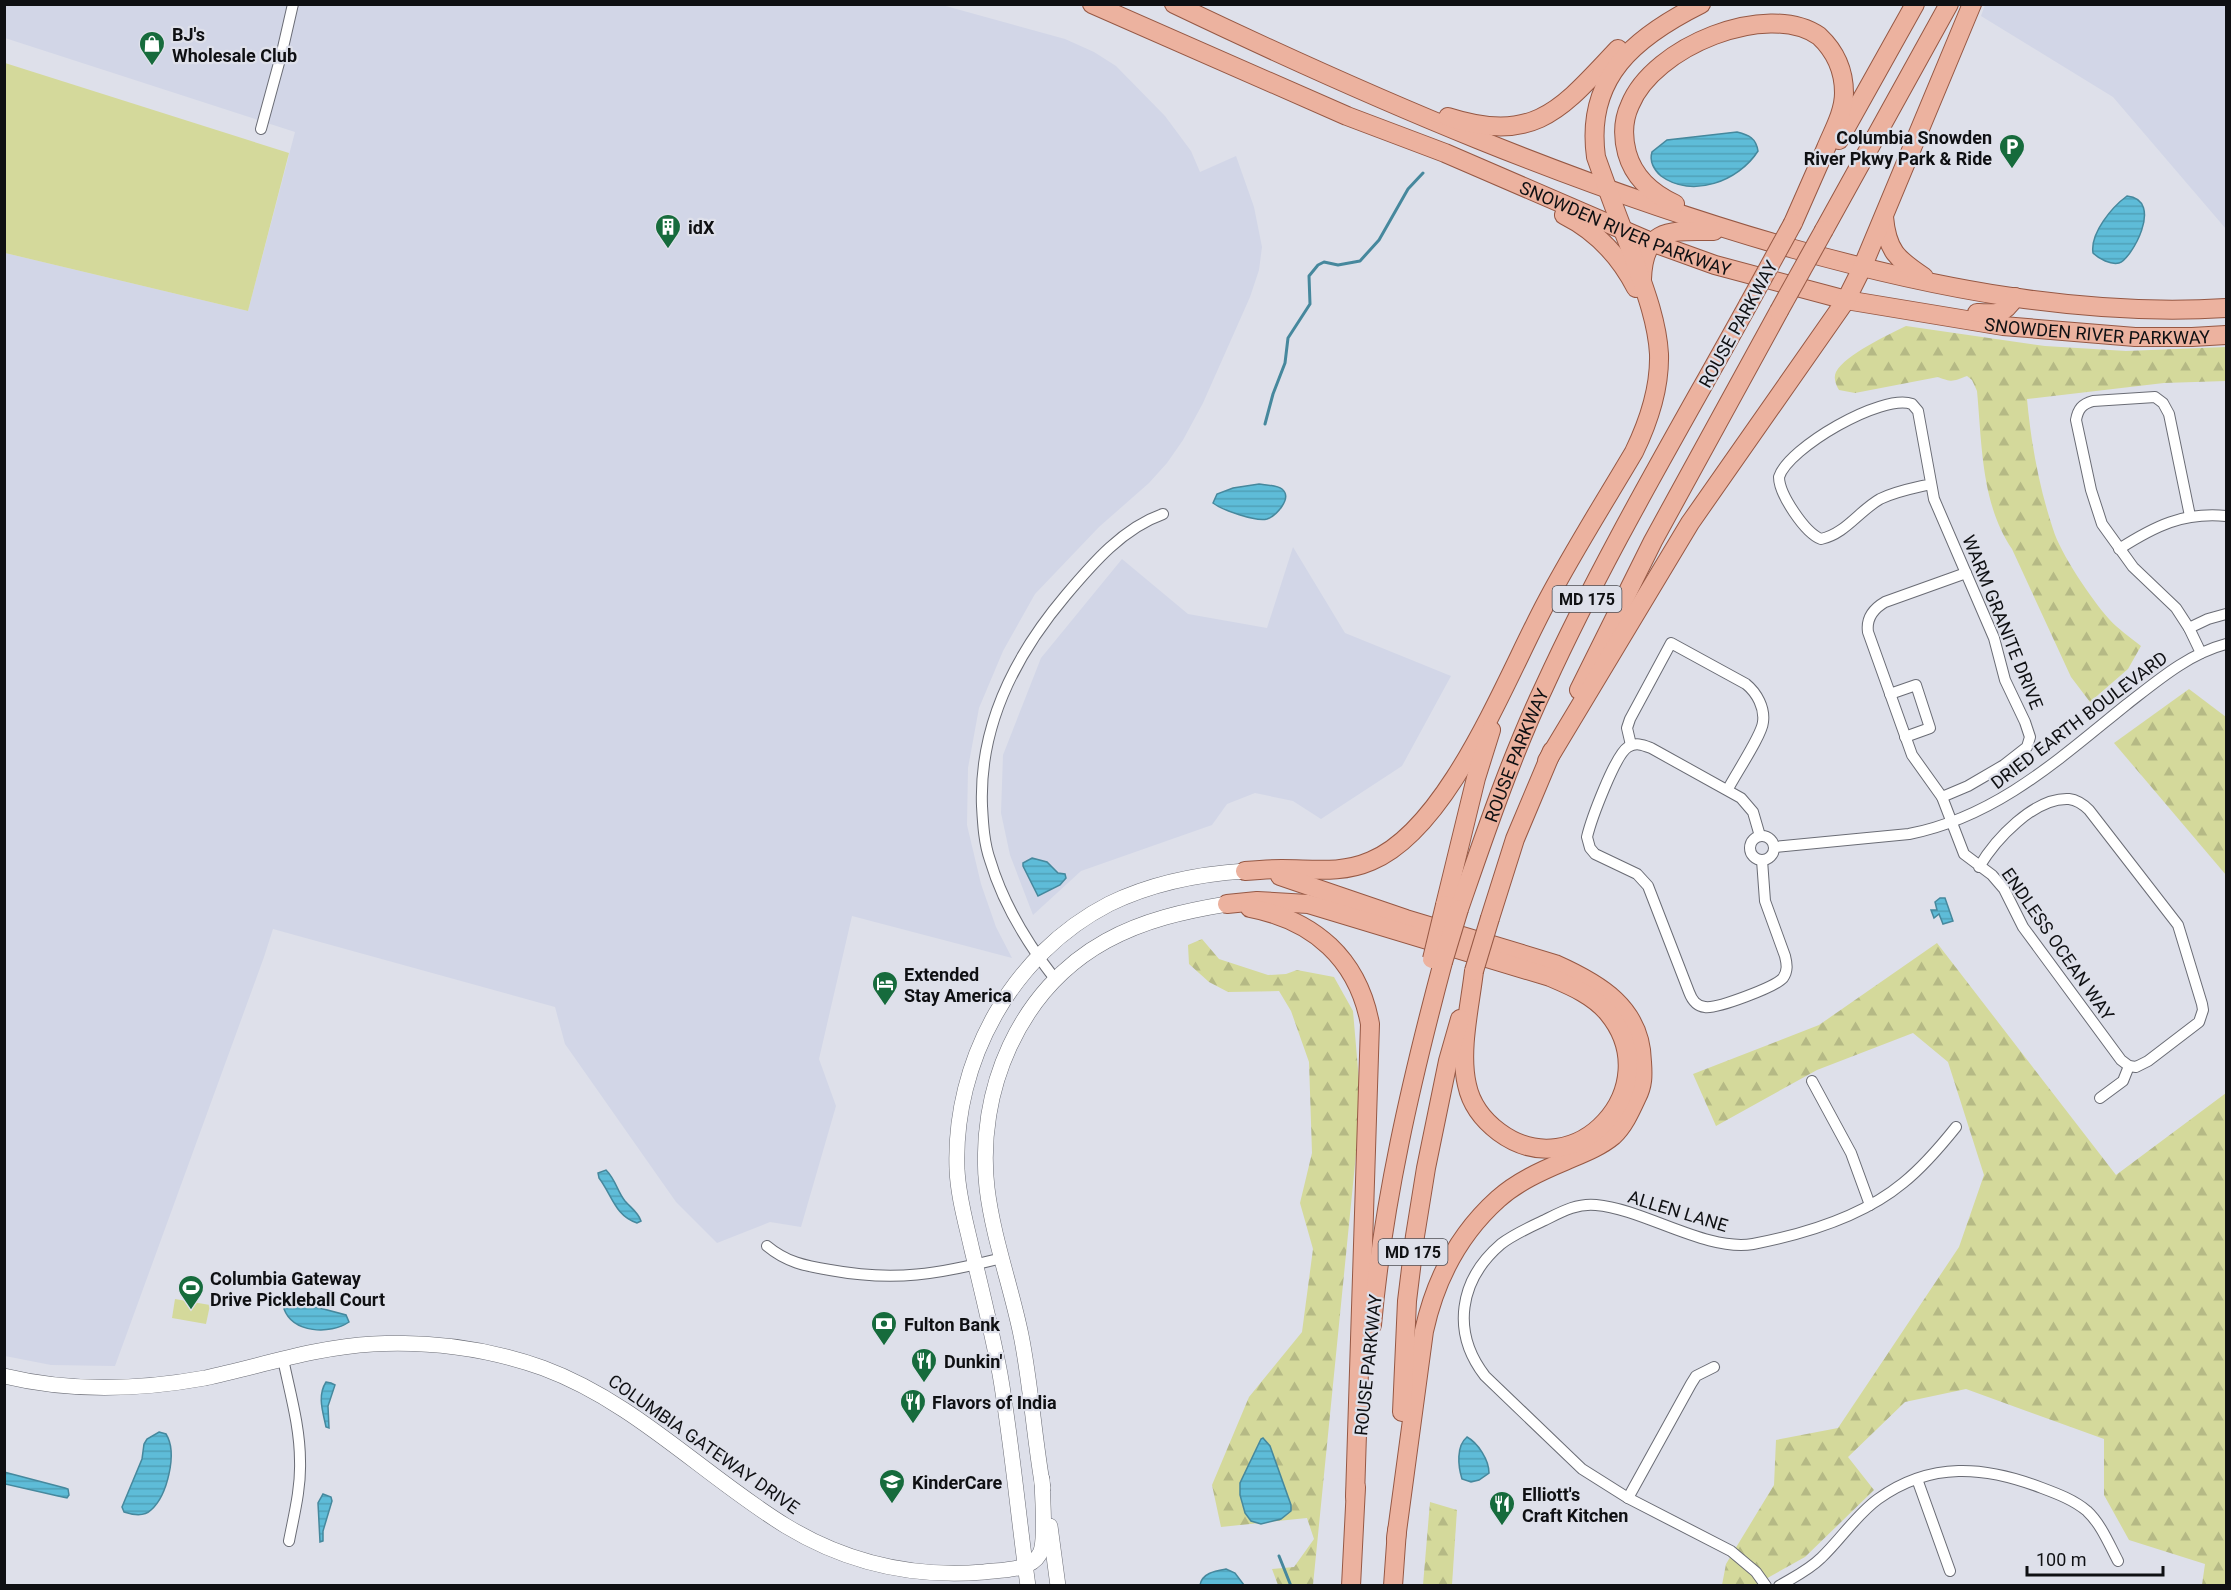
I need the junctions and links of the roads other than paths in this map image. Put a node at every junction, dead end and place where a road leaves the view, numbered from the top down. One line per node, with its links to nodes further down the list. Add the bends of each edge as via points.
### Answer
1 (293, 4): 11 (street)
2 (1092, 4): 10 (main road, SNOWDEN RIVER PARKWAY)
3 (1174, 4): 9 (main road, SNOWDEN RIVER PARKWAY)
4 (1677, 4): 9 (main road, via 1638,30 1565,104 1521,125 1485,127)
5 (1701, 4): 12 (main road, via 1646,38 1605,85 1598,100 1593,137)
6 (1915, 4): 14 (main road, ROUSE PARKWAY / MD 175)
7 (1949, 4): 41 (main road, ROUSE PARKWAY / MD 175, bridge, via 1653,541 1600,645)
8 (1972, 4): 13 (main road)
9 (1365, 92): 12 (main road, SNOWDEN RIVER PARKWAY)
10 (1347, 116): 15 (main road, SNOWDEN RIVER PARKWAY, via 1445,153); 25 (main road, via 1576,221 1620,263)
11 (261, 129)
12 (1608, 190): 15 (main road); 16 (main road, SNOWDEN RIVER PARKWAY)
13 (1884, 215): 18 (main road); 20 (main road, via 1886,234 1896,256)
14 (1793, 223): 16 (main road, via 1841,110 1843,82 1830,48 1812,29 1796,21 1768,17 1723,27 1677,52 1647,78 1626,117 1624,143 1637,175 1646,185 1664,199); 51 (main road, ROUSE PARKWAY / MD 175, bridge, via 1625,527 1544,685)
15 (1622, 229): 17 (main road, SNOWDEN RIVER PARKWAY); 19 (main road)
16 (1731, 231): 17 (main road, via 1676,231); 18 (main road, SNOWDEN RIVER PARKWAY)
17 (1651, 242): 19 (main road); 22 (main road, SNOWDEN RIVER PARKWAY, via 1715,265)
18 (1862, 268): 20 (main road, SNOWDEN RIVER PARKWAY); 22 (main road)
19 (1642, 281): 25 (main road)
20 (1933, 284): 21 (main road, SNOWDEN RIVER PARKWAY)
21 (2015, 297): 23 (main road, via 2008,308 1991,314); 24 (main road, SNOWDEN RIVER PARKWAY, via 2136,310)
22 (1846, 300): 23 (main road, SNOWDEN RIVER PARKWAY); 41 (main road, via 1690,523)
23 (1879, 306): 26 (main road, SNOWDEN RIVER PARKWAY, via 2076,333 2147,337)
24 (2226, 308)
25 (1656, 333): 37 (main road, via 1659,354 1654,401 1635,452 1548,598)
26 (2226, 335)
27 (1931, 484): 27 (street, WARM GRANITE DRIVE, via 1918,411 1908,402 1841,423 1788,462 1779,477 1780,488 1808,532 1821,539 1833,537 1879,500); 32 (street, WARM GRANITE DRIVE)
28 (1163, 514): 52 (street, via 1146,520 1114,545 1039,628 1021,658 992,726 982,798 989,857 1007,906)
29 (2190, 516): 30 (street); 31 (street, via 2153,529); 31 (street, via 2169,414 2163,403 2156,397 2084,404 2076,420 2091,490 2102,524)
30 (2226, 516)
31 (2119, 549): 34 (street, via 2176,608)
32 (1966, 573): 38 (street, ENDLESS OCEAN WAY, via 1885,602 1871,614 1868,632); 43 (street, WARM GRANITE DRIVE, via 2030,737 2027,747 2004,765)
33 (2226, 615): 34 (street)
34 (2188, 628): 36 (street)
35 (2226, 644): 36 (street, DRIED EARTH BOULEVARD)
36 (2201, 653): 44 (street, DRIED EARTH BOULEVARD, via 2160,679 2022,787)
37 (1516, 661): 49 (main road, via 1453,780 1425,819 1397,846 1350,869); 51 (main road, via 1476,778)
38 (1890, 694): 39 (street, ENDLESS OCEAN WAY); 39 (street, via 1916,685 1930,728)
39 (1905, 737): 43 (street, ENDLESS OCEAN WAY, via 1917,764)
40 (1631, 745): 42 (street, via 1651,748); 42 (street, via 1627,728 1630,719 1671,643 1746,684 1756,694 1763,713 1762,727); 47 (street, via 1616,760 1588,829 1588,843 1595,854 1637,874 1648,886 1692,999 1703,1007 1775,985 1785,976 1787,964 1765,901)
41 (1548, 761): 53 (main road, ROUSE PARKWAY / MD 175, bridge, via 1515,838)
42 (1728, 789): 45 (street, via 1753,812)
43 (1942, 797): 44 (street, ENDLESS OCEAN WAY)
44 (1951, 823): 46 (street, DRIED EARTH BOULEVARD, via 1889,837); 48 (street, ENDLESS OCEAN WAY, via 1964,854)
45 (1760, 836): 46 (street, via 1768,837); 47 (street, via 1752,840 1749,848 1755,858)
46 (1774, 847): 47 (street, via 1771,856)
47 (1762, 860)
48 (1980, 867): 55 (street, ENDLESS OCEAN WAY, via 2004,889 2024,927); 55 (street, ENDLESS OCEAN WAY, via 1997,841 2021,819 2048,804 2072,799 2089,810 2172,915 2182,934 2202,1016 2148,1061)
49 (1245, 871): 52 (street, via 1177,880 1132,894 1088,916); 70 (main road, via 1283,876 1573,972 1602,988 1622,1006 1634,1023 1642,1050 1643,1084 1631,1112 1613,1135 1588,1151 1535,1174 1499,1198 1476,1220 1439,1280 1424,1331)
50 (1227, 904): 53 (main road, via 1308,904 1550,977 1587,995 1617,1026 1628,1066 1617,1109 1595,1133 1560,1146 1531,1146 1507,1137 1483,1117 1470,1096 1464,1067); 54 (street, via 1182,912 1120,933 1090,950); 68 (main road, via 1279,915 1312,932 1354,974 1368,1009 1371,1041)
51 (1452, 907): 68 (main road, ROUSE PARKWAY / MD 175, bridge, via 1437,961 1382,1236)
52 (1038, 957): 54 (street); 62 (street, via 996,1011 983,1035 965,1089 957,1170)
53 (1474, 971): 70 (main road, ROUSE PARKWAY / MD 175, via 1448,1061 1415,1236 1407,1301)
54 (1055, 979): 61 (street, via 1033,1004 1011,1045 987,1118 987,1190)
55 (2129, 1066): 57 (street, via 2123,1081)
56 (1812, 1081): 59 (street, via 1851,1153)
57 (2100, 1098)
58 (1956, 1127): 59 (street, ALLEN LANE, via 1913,1175)
59 (1870, 1204): 69 (street, ALLEN LANE, via 1812,1229 1740,1245 1716,1242 1609,1207 1589,1205 1569,1208 1529,1227 1492,1252 1465,1301 1463,1329 1478,1368 1574,1462)
60 (766, 1246): 62 (street, via 791,1262 864,1275 909,1277)
61 (1002, 1258): 62 (street); 66 (street, via 1028,1370)
62 (976, 1265): 73 (street, via 1000,1375)
63 (283, 1359): 65 (street, COLUMBIA GATEWAY DRIVE, via 204,1378 123,1388 58,1385); 71 (street, via 297,1424 300,1463); 73 (street, COLUMBIA GATEWAY DRIVE, via 390,1344 439,1345 507,1357 603,1396 785,1525 852,1557 916,1573 967,1573)
64 (1714, 1366): 69 (street, via 1696,1376)
65 (4, 1376)
66 (1042, 1479): 73 (street, via 1042,1549 1035,1561); 76 (street)
67 (1917, 1479): 72 (street, via 1948,1471 1977,1470 2063,1496 2093,1518); 74 (street); 80 (street, via 1877,1500 1821,1558)
68 (1355, 1497): 77 (main road, ROUSE PARKWAY / MD 175)
69 (1628, 1498): 79 (street, via 1731,1551)
70 (1396, 1539): 78 (main road, ROUSE PARKWAY / MD 175)
71 (289, 1540)
72 (2118, 1561)
73 (1025, 1566): 75 (street)
74 (1950, 1571)
75 (1028, 1586)
76 (1058, 1586)
77 (1351, 1586)
78 (1393, 1586)
79 (1766, 1586)
80 (1779, 1586)

